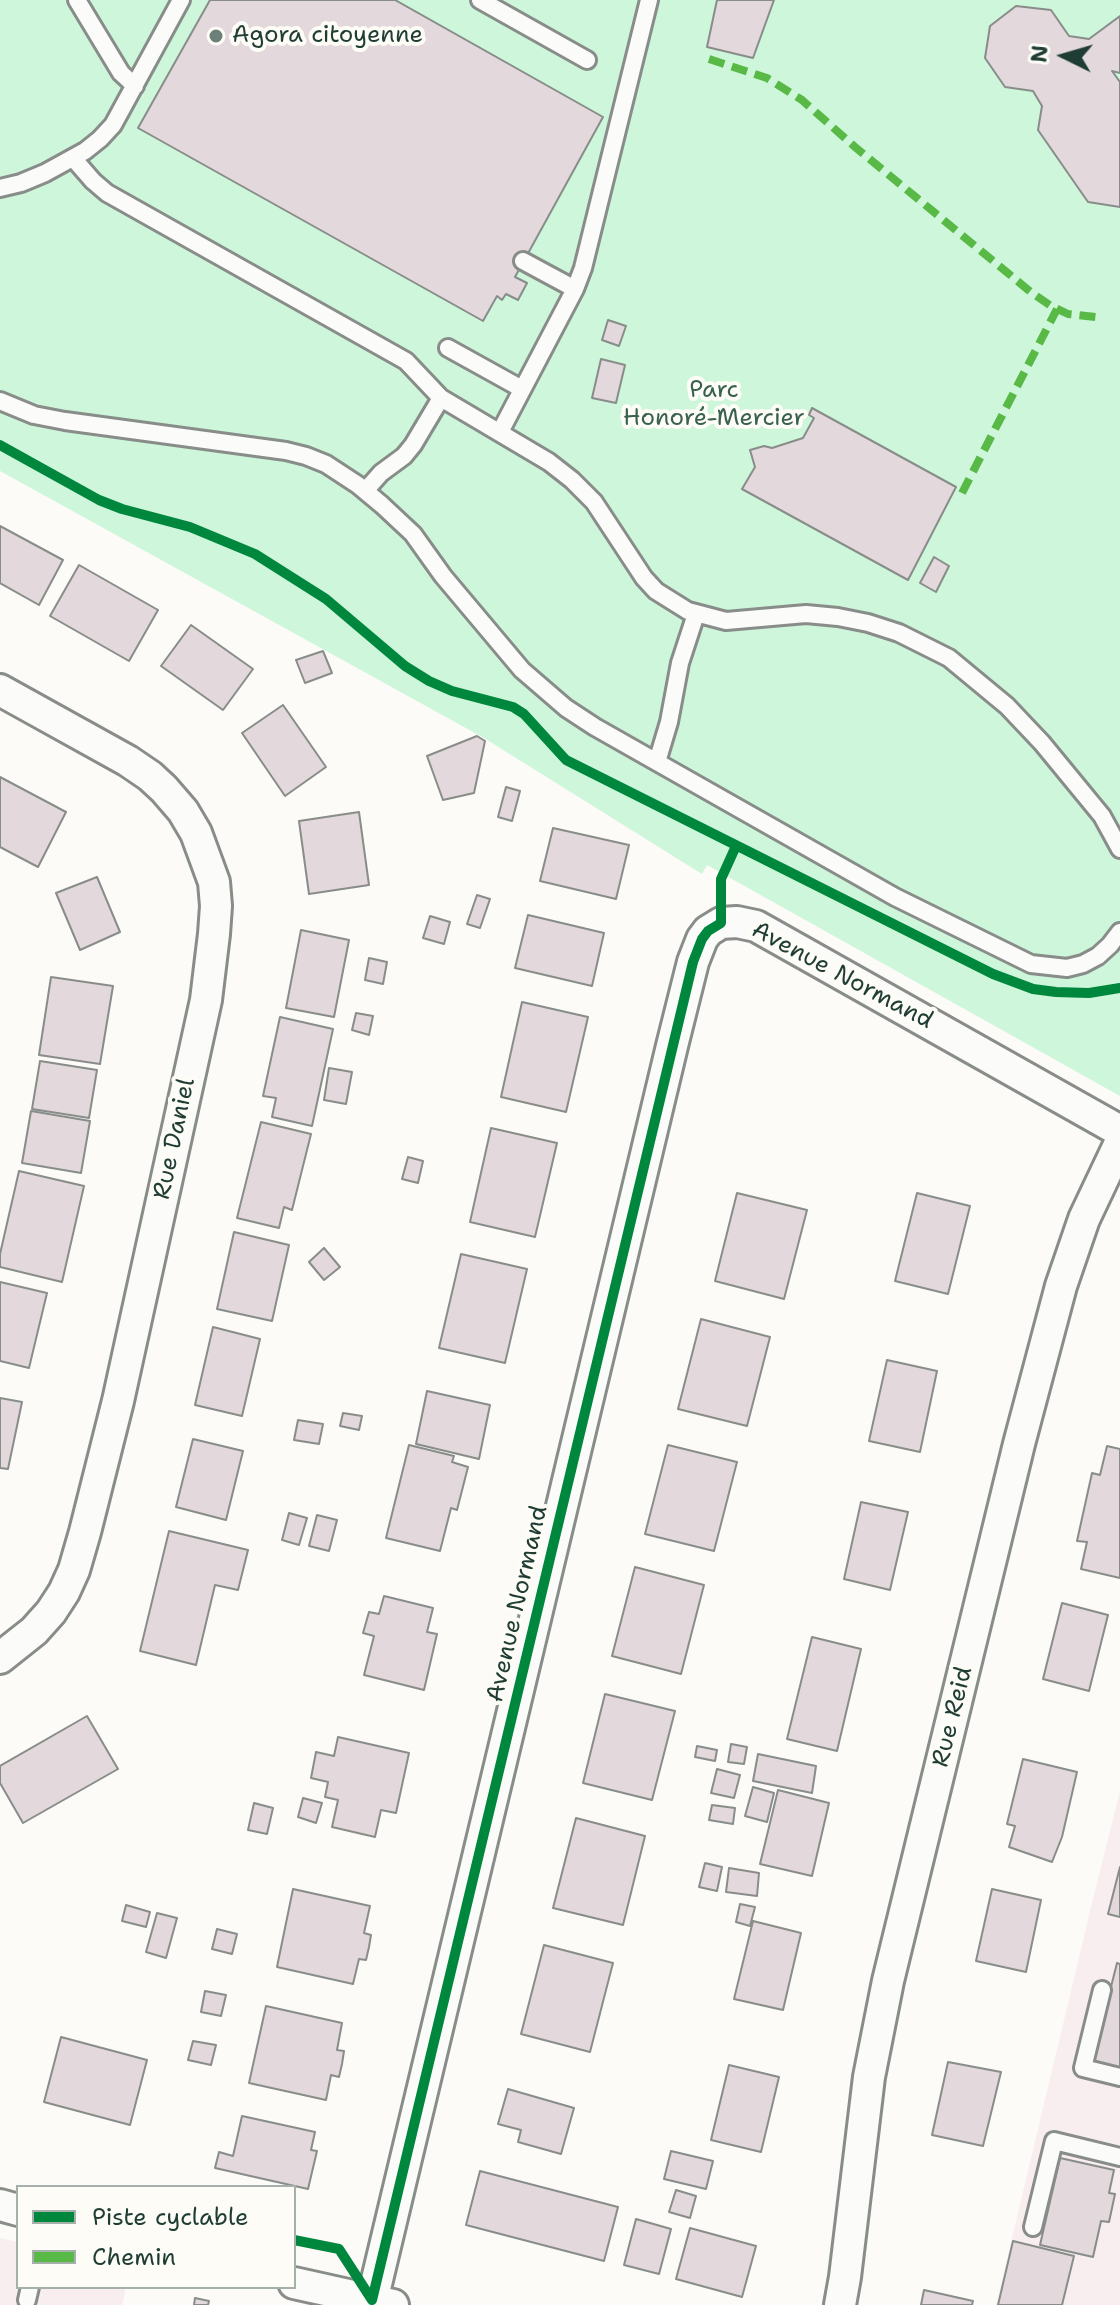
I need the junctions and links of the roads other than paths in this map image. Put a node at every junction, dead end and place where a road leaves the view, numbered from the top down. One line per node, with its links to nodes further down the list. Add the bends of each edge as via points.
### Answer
1 (77, 0): 6 (lane, via 121,73)
2 (181, 0): 6 (lane)
3 (480, 0): 5 (lane)
4 (649, 0): 10 (lane)
5 (587, 60)
6 (135, 86): 7 (lane, via 113,125)
7 (73, 158): 8 (lane); 13 (lane, via 107,193 406,361)
8 (0, 188)
9 (523, 261): 10 (lane)
10 (575, 289): 12 (lane)
11 (448, 348): 12 (lane)
12 (522, 389): 15 (lane)
13 (441, 398): 15 (lane); 16 (lane, via 413,445)
14 (0, 401): 16 (lane, via 65,421 286,451 326,464)
15 (500, 432): 17 (lane, via 572,480 606,518 656,591)
16 (365, 491): 19 (lane, via 413,534 522,670 566,708)
17 (696, 614): 19 (lane); 20 (lane, via 726,621 806,614 838,617 927,645 1016,715 1102,816)
18 (0, 690): 24 (street, Rue Daniel, via 128,761 164,789 196,833 214,882 216,906 206,1000 85,1532 74,1570 51,1612)
19 (657, 762): 21 (lane, via 895,897 1031,964 1083,964)
20 (1120, 849)
21 (1120, 932)
22 (1120, 1131): 30 (street, Avenue Normand, via 756,926 721,923 702,939 672,1046)
23 (1120, 1143): 31 (street, Rue Reid, via 1084,1219 1057,1300 888,1981 869,2077)
24 (0, 1658)
25 (1102, 1990): 26 (lane, via 1083,2068)
26 (1120, 2077)
27 (1120, 2157): 28 (lane, via 1054,2141)
28 (1033, 2227)
29 (296, 2283): 30 (street)
30 (379, 2303)
31 (840, 2305)

